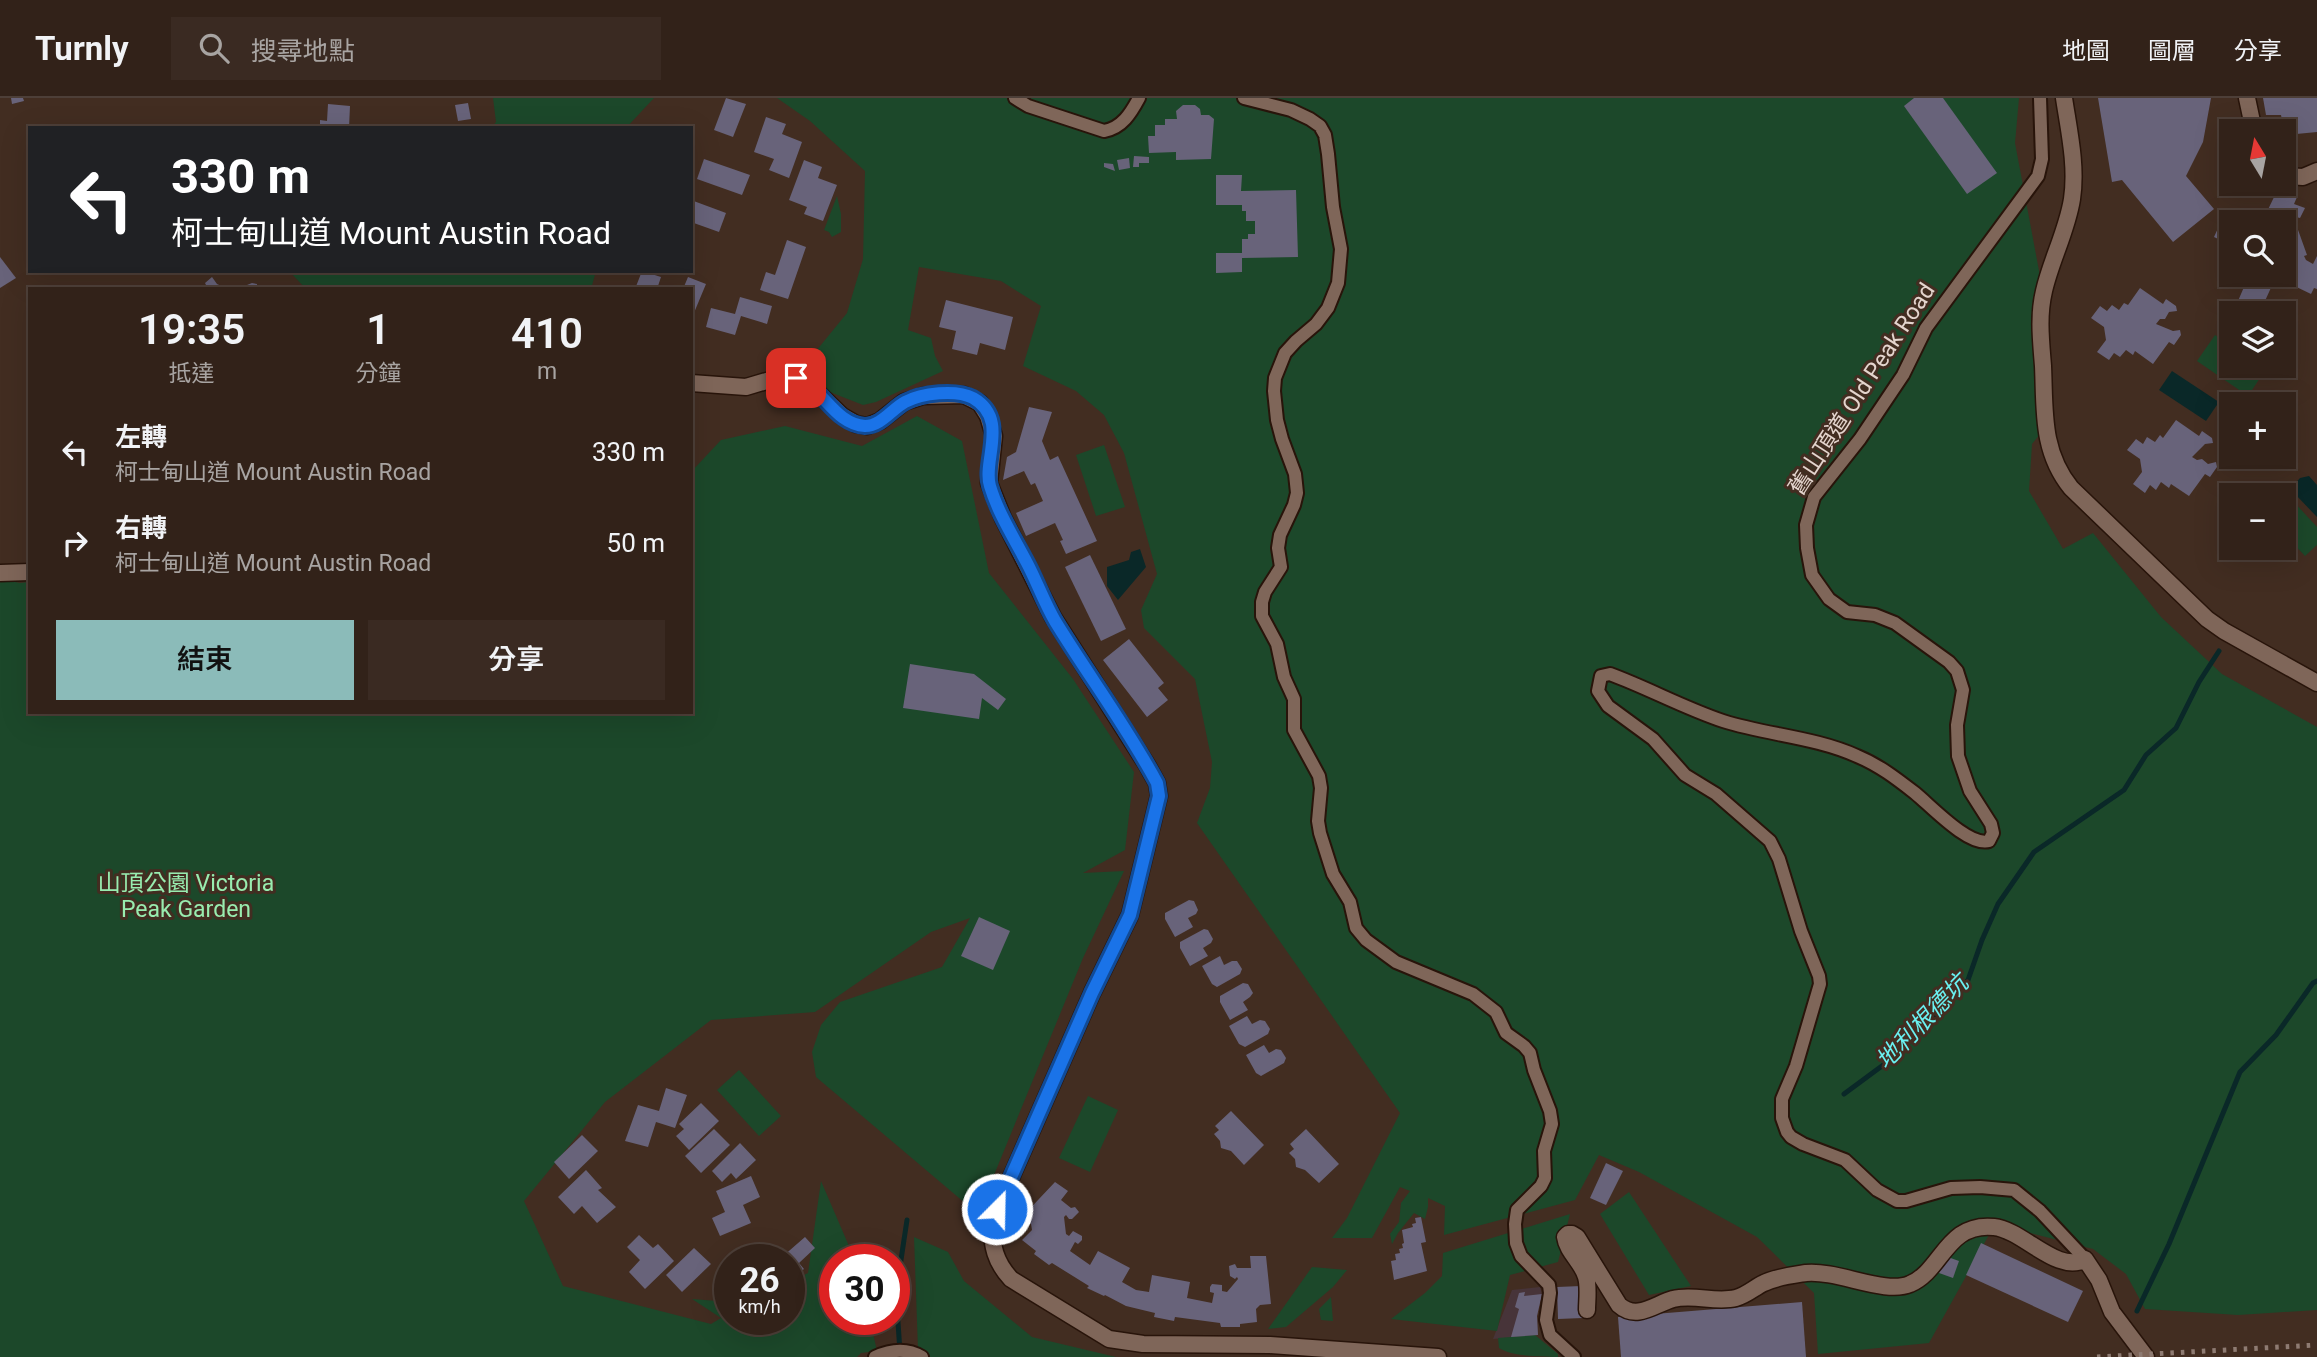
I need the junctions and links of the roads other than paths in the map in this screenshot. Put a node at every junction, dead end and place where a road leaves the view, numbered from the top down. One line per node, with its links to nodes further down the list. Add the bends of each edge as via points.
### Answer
1 (1015, 98): 2 (street, via 1104,131 1121,123)
2 (1139, 98)
3 (1244, 98): 19 (street, via 1291,110 1320,126 1342,249 1338,283 1328,308 1285,353 1275,378 1277,420 1297,493 1280,535 1280,567 1264,595 1262,615 1294,699 1294,730 1320,779 1320,834 1332,874 1350,902 1356,928 1396,962 1473,994 1496,1012 1506,1033 1530,1053 1552,1122 1544,1151 1545,1178 1517,1210 1516,1243 1522,1258 1549,1285 1546,1321 1550,1335)
4 (2040, 98): 14 (street, 舊山頂道 Old Peak Road, via 2042,159 2038,176 1926,328 1903,375 1814,497 1806,525 1812,575 1829,599 1847,612 1892,621 1957,671 1963,690 1958,756 1970,791 1991,824 1989,841 1959,830 1892,776 1857,755 1712,717 1610,674 1601,676 1598,687 1608,706 1656,741 1685,775 1765,835 1778,854 1820,982 1782,1099 1788,1134 1845,1160 1877,1190 1897,1201 1965,1187 2014,1190)
5 (2064, 98): 13 (street, via 2073,154 2073,190 2040,313 2042,399 2056,467 2071,488 2216,625)
6 (2247, 98): 7 (street)
7 (2252, 119)
8 (2317, 171): 9 (street)
9 (2296, 177)
10 (693, 383): 18 (street, via 746,387 780,377 796,378 842,416 867,426 904,402 923,396 964,395 980,403 994,436 989,483 1003,518 1053,617 1157,783 1159,796 1130,915 991,1223 1000,1268 1109,1339 1143,1345 1270,1345)
11 (28, 572): 12 (street)
12 (0, 573)
13 (2317, 683)
14 (2085, 1259): 15 (street, via 2062,1261 2010,1231 1982,1227 1958,1237 1922,1277 1902,1287 1806,1273 1769,1281 1736,1298 1681,1298 1636,1312 1619,1306 1577,1237 1568,1234 1566,1243 1587,1279); 20 (street, via 2112,1312)
15 (1587, 1310)
16 (917, 1354): 17 (street)
17 (876, 1356)
18 (1438, 1357)
19 (1574, 1357)
20 (2146, 1357)

